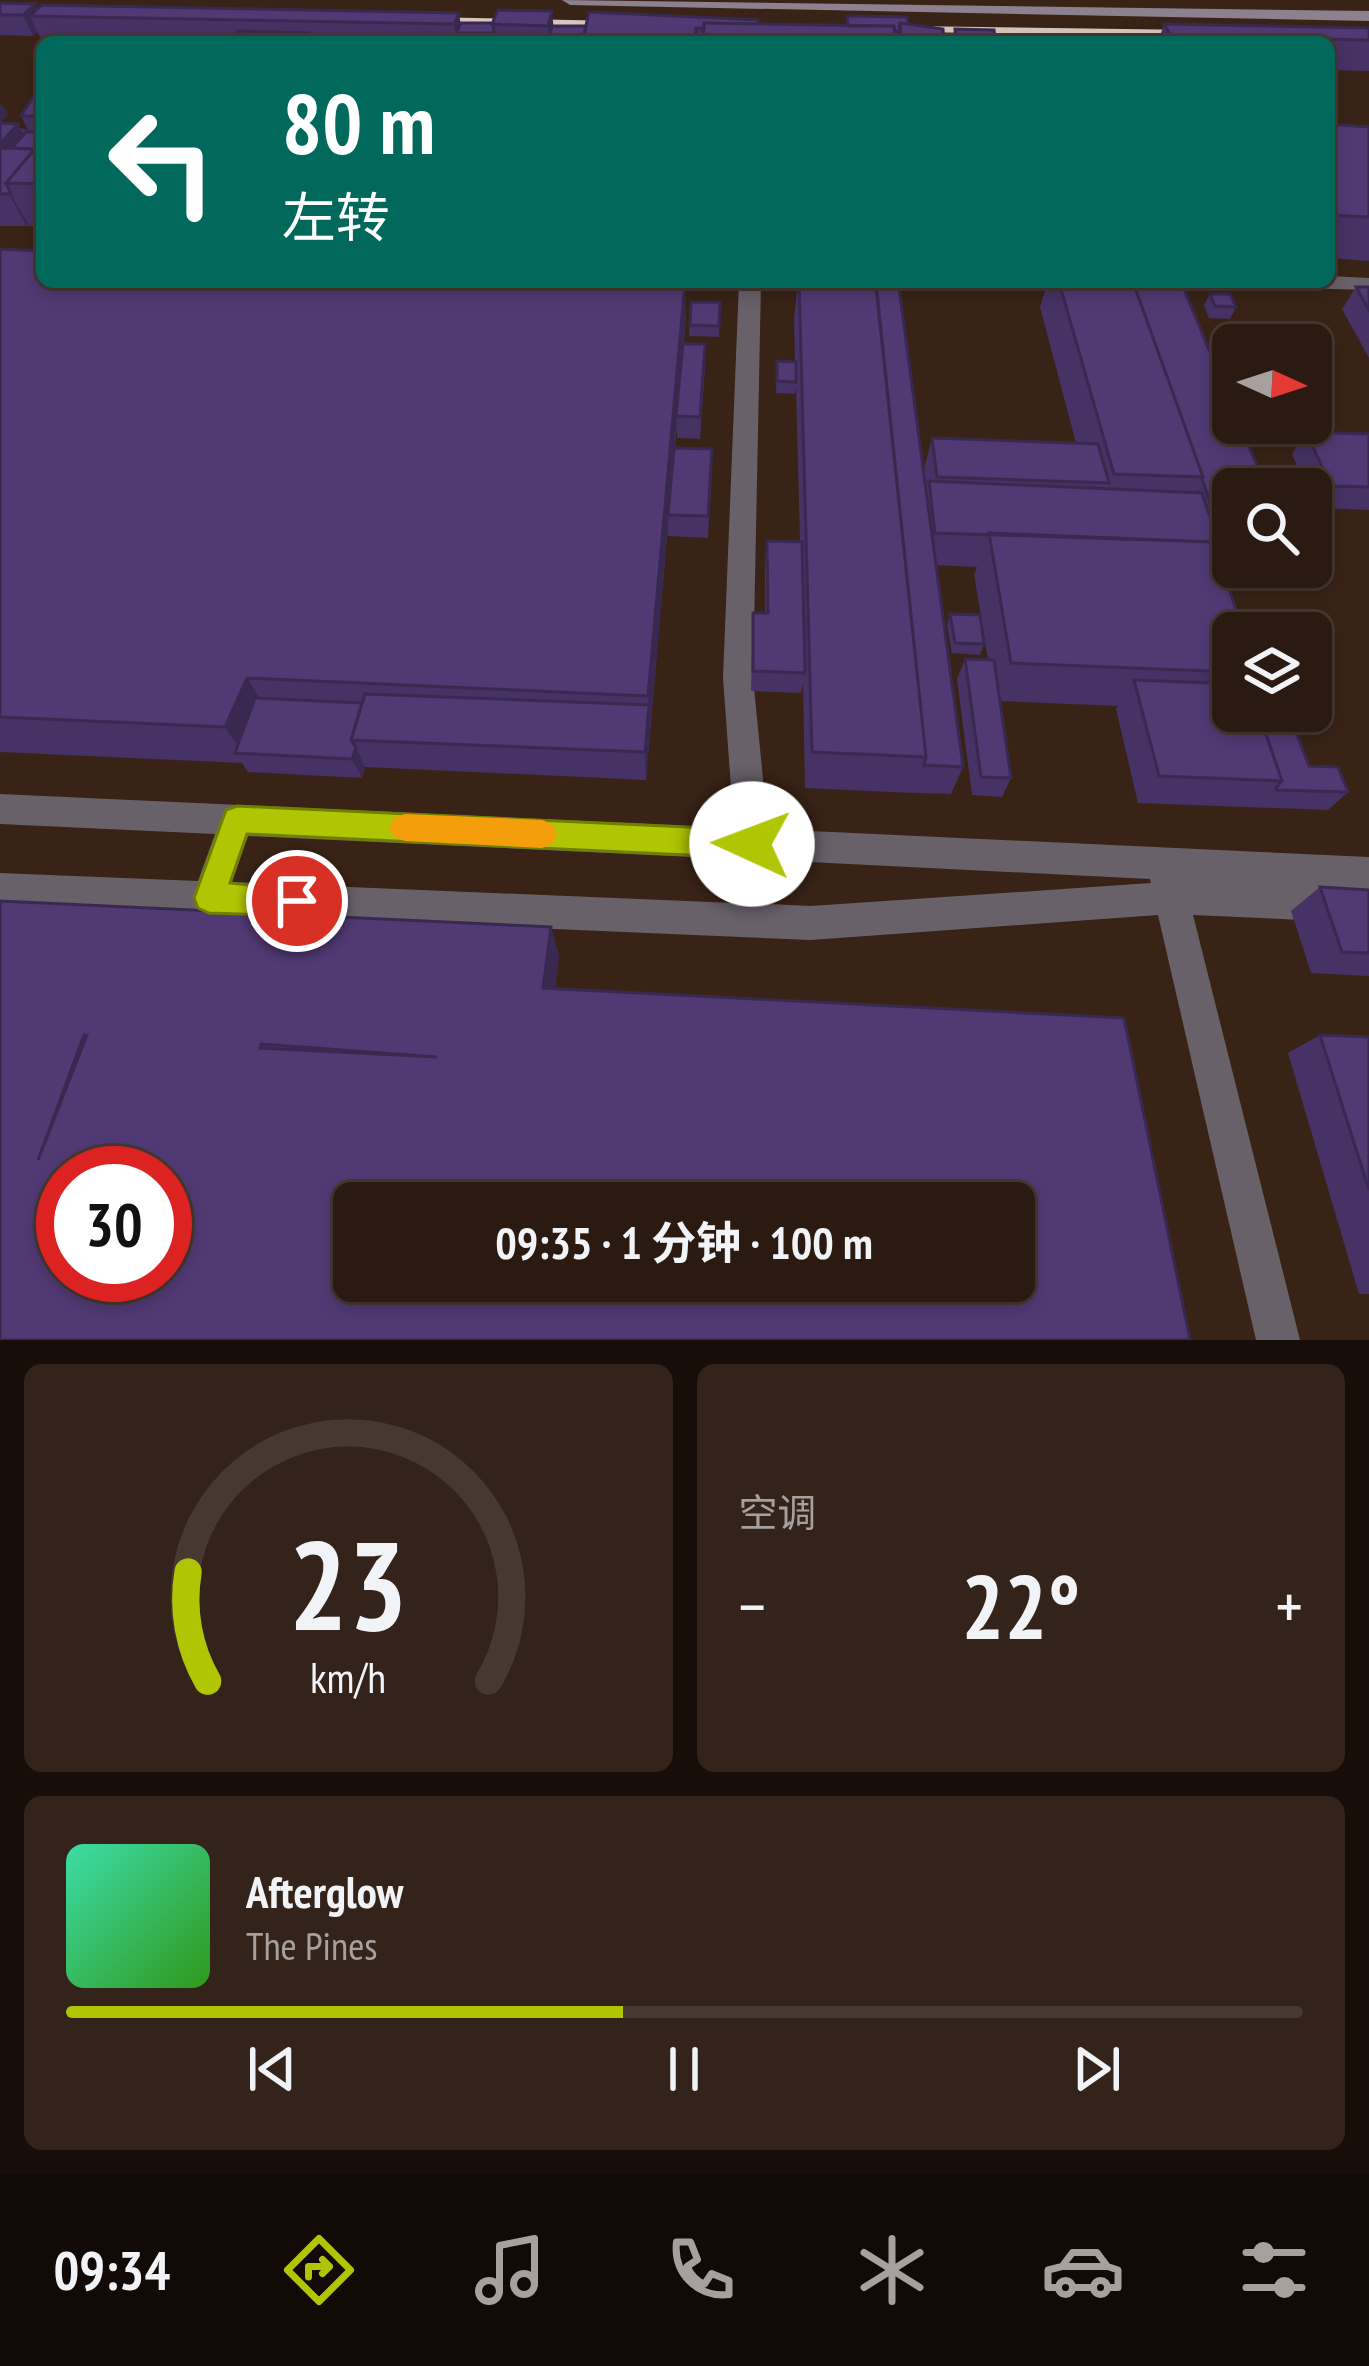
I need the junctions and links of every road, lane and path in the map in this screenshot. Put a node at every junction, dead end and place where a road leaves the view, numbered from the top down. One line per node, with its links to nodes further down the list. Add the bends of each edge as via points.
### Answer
1 (570, 0): 4 (main road)
2 (1089, 0): 3 (main road)
3 (1369, 5)
4 (1369, 16)
5 (1335, 283): 6 (street)
6 (1369, 284)
7 (750, 288): 10 (street, via 738,678)
8 (0, 808): 9 (street)
9 (237, 820): 10 (street); 14 (street)
10 (752, 844): 12 (street); 16 (street)
11 (1369, 873): 12 (street)
12 (1167, 880): 15 (street); 16 (street, via 811,923); 17 (street)
13 (0, 889): 14 (street)
14 (209, 898): 16 (street)
15 (1369, 906)
16 (751, 920)
17 (1278, 1340)

